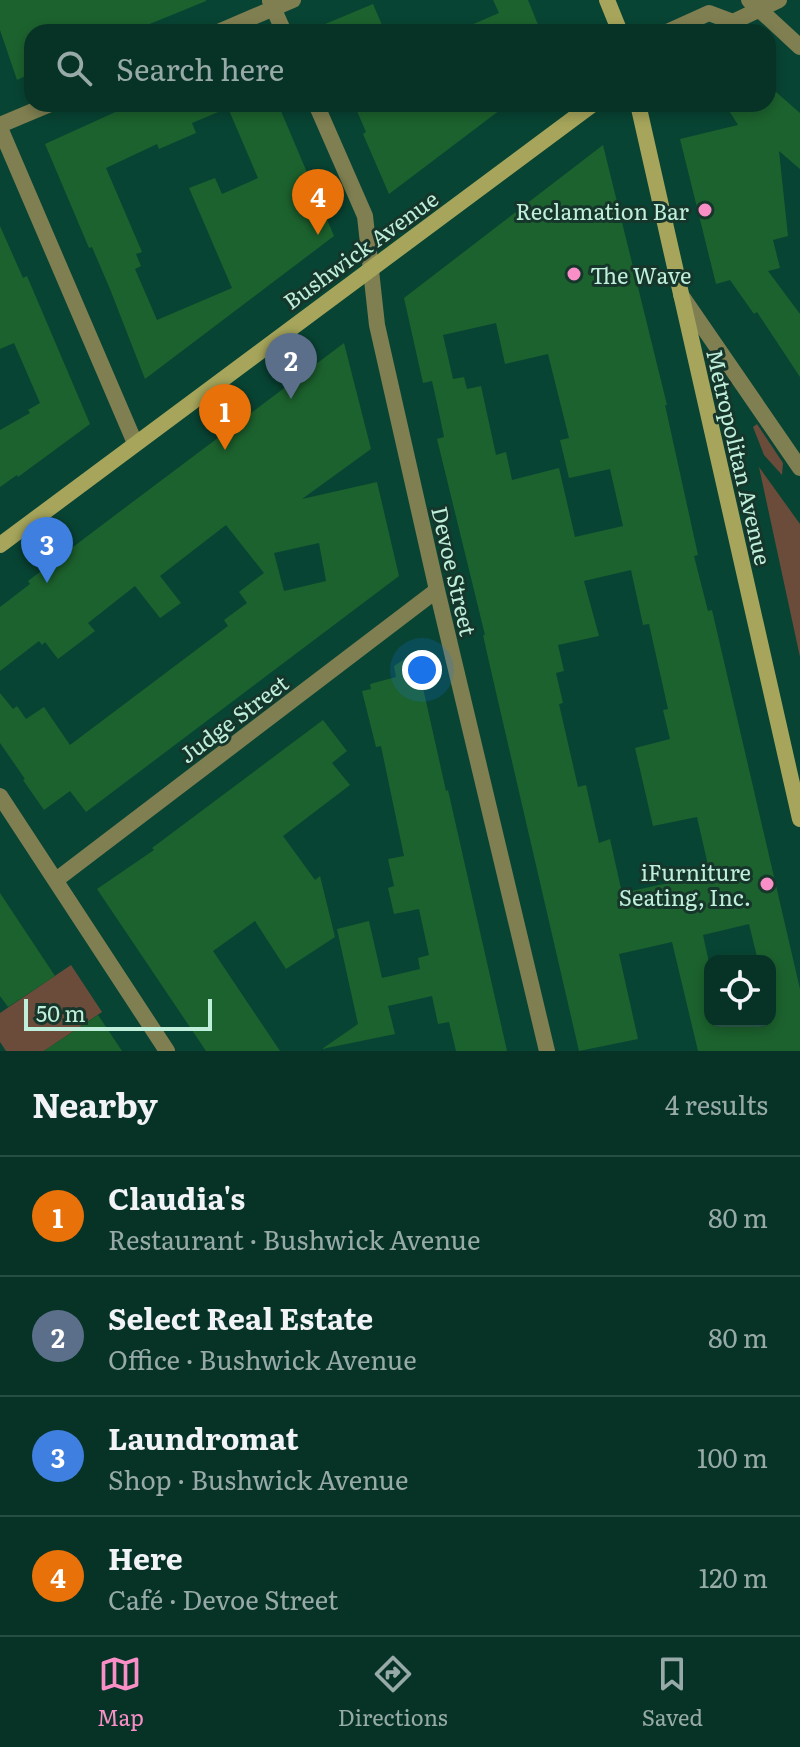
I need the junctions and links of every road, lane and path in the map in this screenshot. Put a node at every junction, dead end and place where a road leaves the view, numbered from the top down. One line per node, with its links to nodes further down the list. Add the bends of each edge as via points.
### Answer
1 (293, 0): 4 (street)
2 (607, 0): 8 (main road)
3 (779, 0): 5 (street)
4 (272, 4): 6 (street); 7 (street)
5 (754, 4): 11 (street); 12 (street)
6 (233, 24)
7 (281, 24)
8 (617, 24)
9 (685, 24): 10 (street, via 709,13)
10 (726, 24)
11 (733, 24)
12 (775, 24)
13 (776, 25): 14 (street)
14 (800, 47)
15 (32, 112): 19 (street)
16 (320, 112): 20 (street, Devoe Street, via 365,216)
17 (582, 112): 20 (main road, Bushwick Avenue)
18 (640, 112): 21 (main road, Metropolitan Avenue)
19 (0, 126): 22 (street)
20 (371, 269): 22 (main road, Bushwick Avenue); 25 (street, Devoe Street, via 377,325)
21 (681, 295): 23 (street); 27 (main road, Metropolitan Avenue)
22 (135, 443): 24 (main road, Bushwick Avenue)
23 (800, 468)
24 (0, 545)
25 (437, 590): 28 (street, Judge Street); 30 (street, Devoe Street)
26 (0, 796): 28 (street)
27 (800, 819)
28 (56, 880): 29 (street)
29 (167, 1051)
30 (547, 1051)

